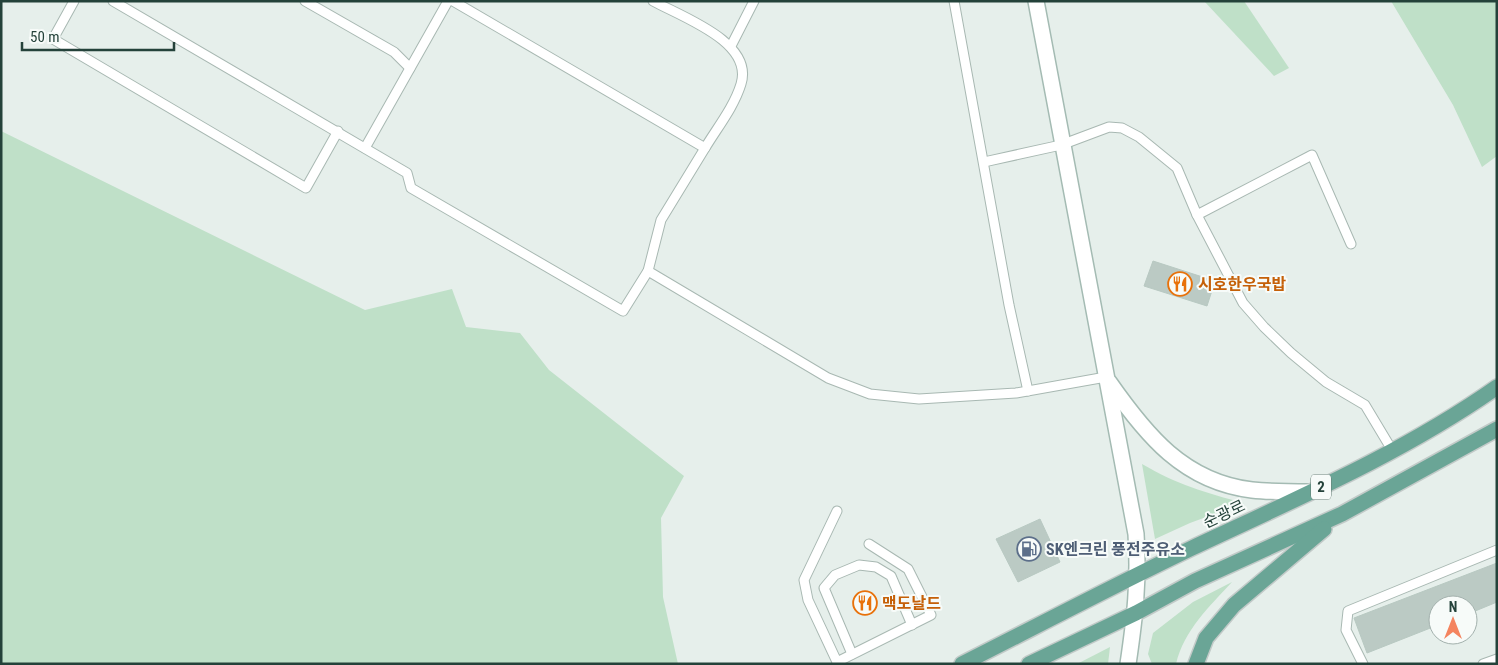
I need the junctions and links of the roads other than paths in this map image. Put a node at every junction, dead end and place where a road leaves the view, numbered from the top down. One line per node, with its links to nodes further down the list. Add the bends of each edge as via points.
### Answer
1 (74, 1): 12 (lane, via 53,39 306,188)
2 (113, 1): 12 (lane)
3 (305, 1): 11 (lane, via 394,52)
4 (448, 1): 11 (lane)
5 (453, 1): 15 (lane)
6 (653, 1): 10 (lane)
7 (754, 1): 10 (lane)
8 (954, 1): 16 (lane)
9 (1036, 1): 13 (street)
10 (731, 46): 15 (lane, via 740,64 742,82)
11 (410, 68): 14 (lane)
12 (338, 131): 14 (lane)
13 (1061, 145): 16 (lane); 17 (lane, via 1109,127 1122,128 1173,163); 20 (street)
14 (365, 148): 19 (lane, via 407,173 411,188 623,311)
15 (705, 148): 19 (lane, via 661,220)
16 (984, 162): 22 (lane, via 1009,305)
17 (1197, 215): 18 (lane, via 1312,155); 24 (lane, via 1248,309 1291,353 1326,382 1365,405)
18 (1351, 244)
19 (648, 271): 22 (lane, via 828,378 870,394 919,399)
20 (1106, 377): 22 (lane); 25 (street, via 1138,423 1176,460 1206,477 1251,490); 30 (street, via 1136,534)
21 (1497, 387): 24 (main road, 순광로 / 2, via 1458,414)
22 (1028, 390)
23 (1497, 429): 27 (main road, 2)
24 (1392, 450): 25 (main road, 순광로 / 2)
25 (1310, 492): 30 (main road, 순광로 / 2)
26 (837, 511): 35 (lane, via 804,580 808,600)
27 (1342, 514): 31 (main road, 2, via 1195,581); 39 (main road, via 1234,604 1206,638)
28 (869, 544): 32 (lane, via 908,569 930,615)
29 (1497, 550): 40 (lane, via 1348,611 1346,630)
30 (1139, 575): 31 (street); 36 (main road, 순광로 / 2)
31 (1136, 613): 37 (main road, 2); 38 (street)
32 (912, 624): 33 (lane); 33 (lane, via 891,576 876,567 859,566 835,575 824,588)
33 (852, 654): 35 (lane)
34 (1497, 658): 41 (lane)
35 (838, 663)
36 (962, 664)
37 (1029, 664)
38 (1128, 664)
39 (1196, 664)
40 (1363, 664)
41 (1483, 664)

